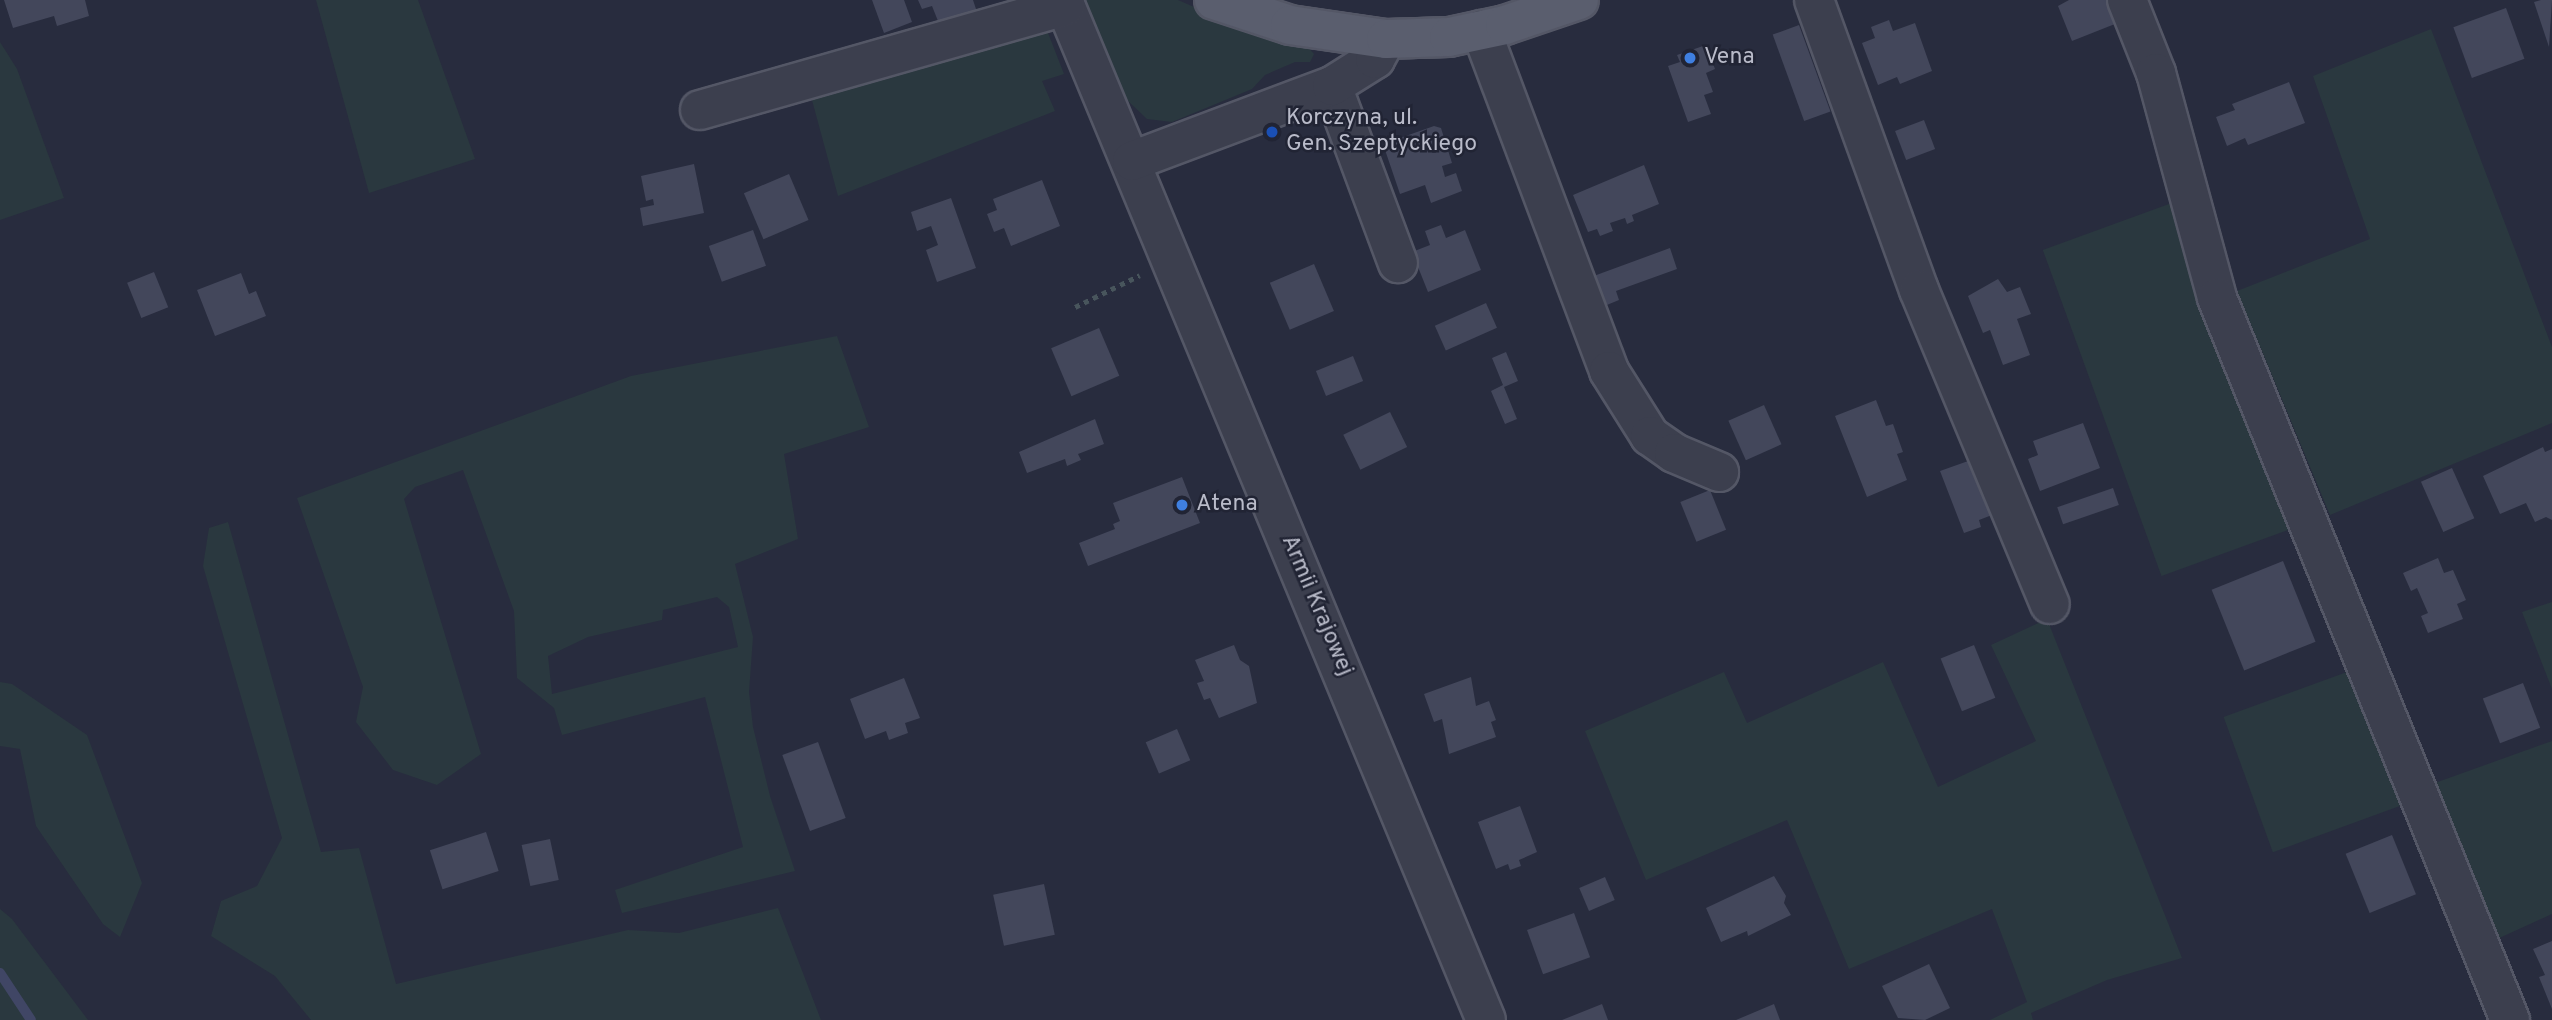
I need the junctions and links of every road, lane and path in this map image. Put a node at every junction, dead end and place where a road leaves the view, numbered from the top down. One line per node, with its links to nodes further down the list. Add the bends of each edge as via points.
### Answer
1 (1214, 0): 7 (main road, via 1290,25)
2 (1579, 0): 6 (main road)
3 (1814, 0): 15 (street, via 1919,290)
4 (2127, 0): 17 (street, via 2156,73 2217,298)
5 (1064, 3): 9 (street); 10 (street, Armii Krajowej)
6 (1481, 30): 7 (main road, via 1449,37); 14 (street, via 1609,371 1650,436 1674,453)
7 (1386, 39): 8 (street, via 1375,59)
8 (1332, 86): 10 (street); 12 (street)
9 (699, 110)
10 (1132, 161): 11 (street, Armii Krajowej)
11 (1170, 260): 13 (path); 16 (street, Armii Krajowej)
12 (1398, 262)
13 (1075, 307)
14 (1719, 472)
15 (2050, 604)
16 (1486, 1020)
17 (2510, 1020)

